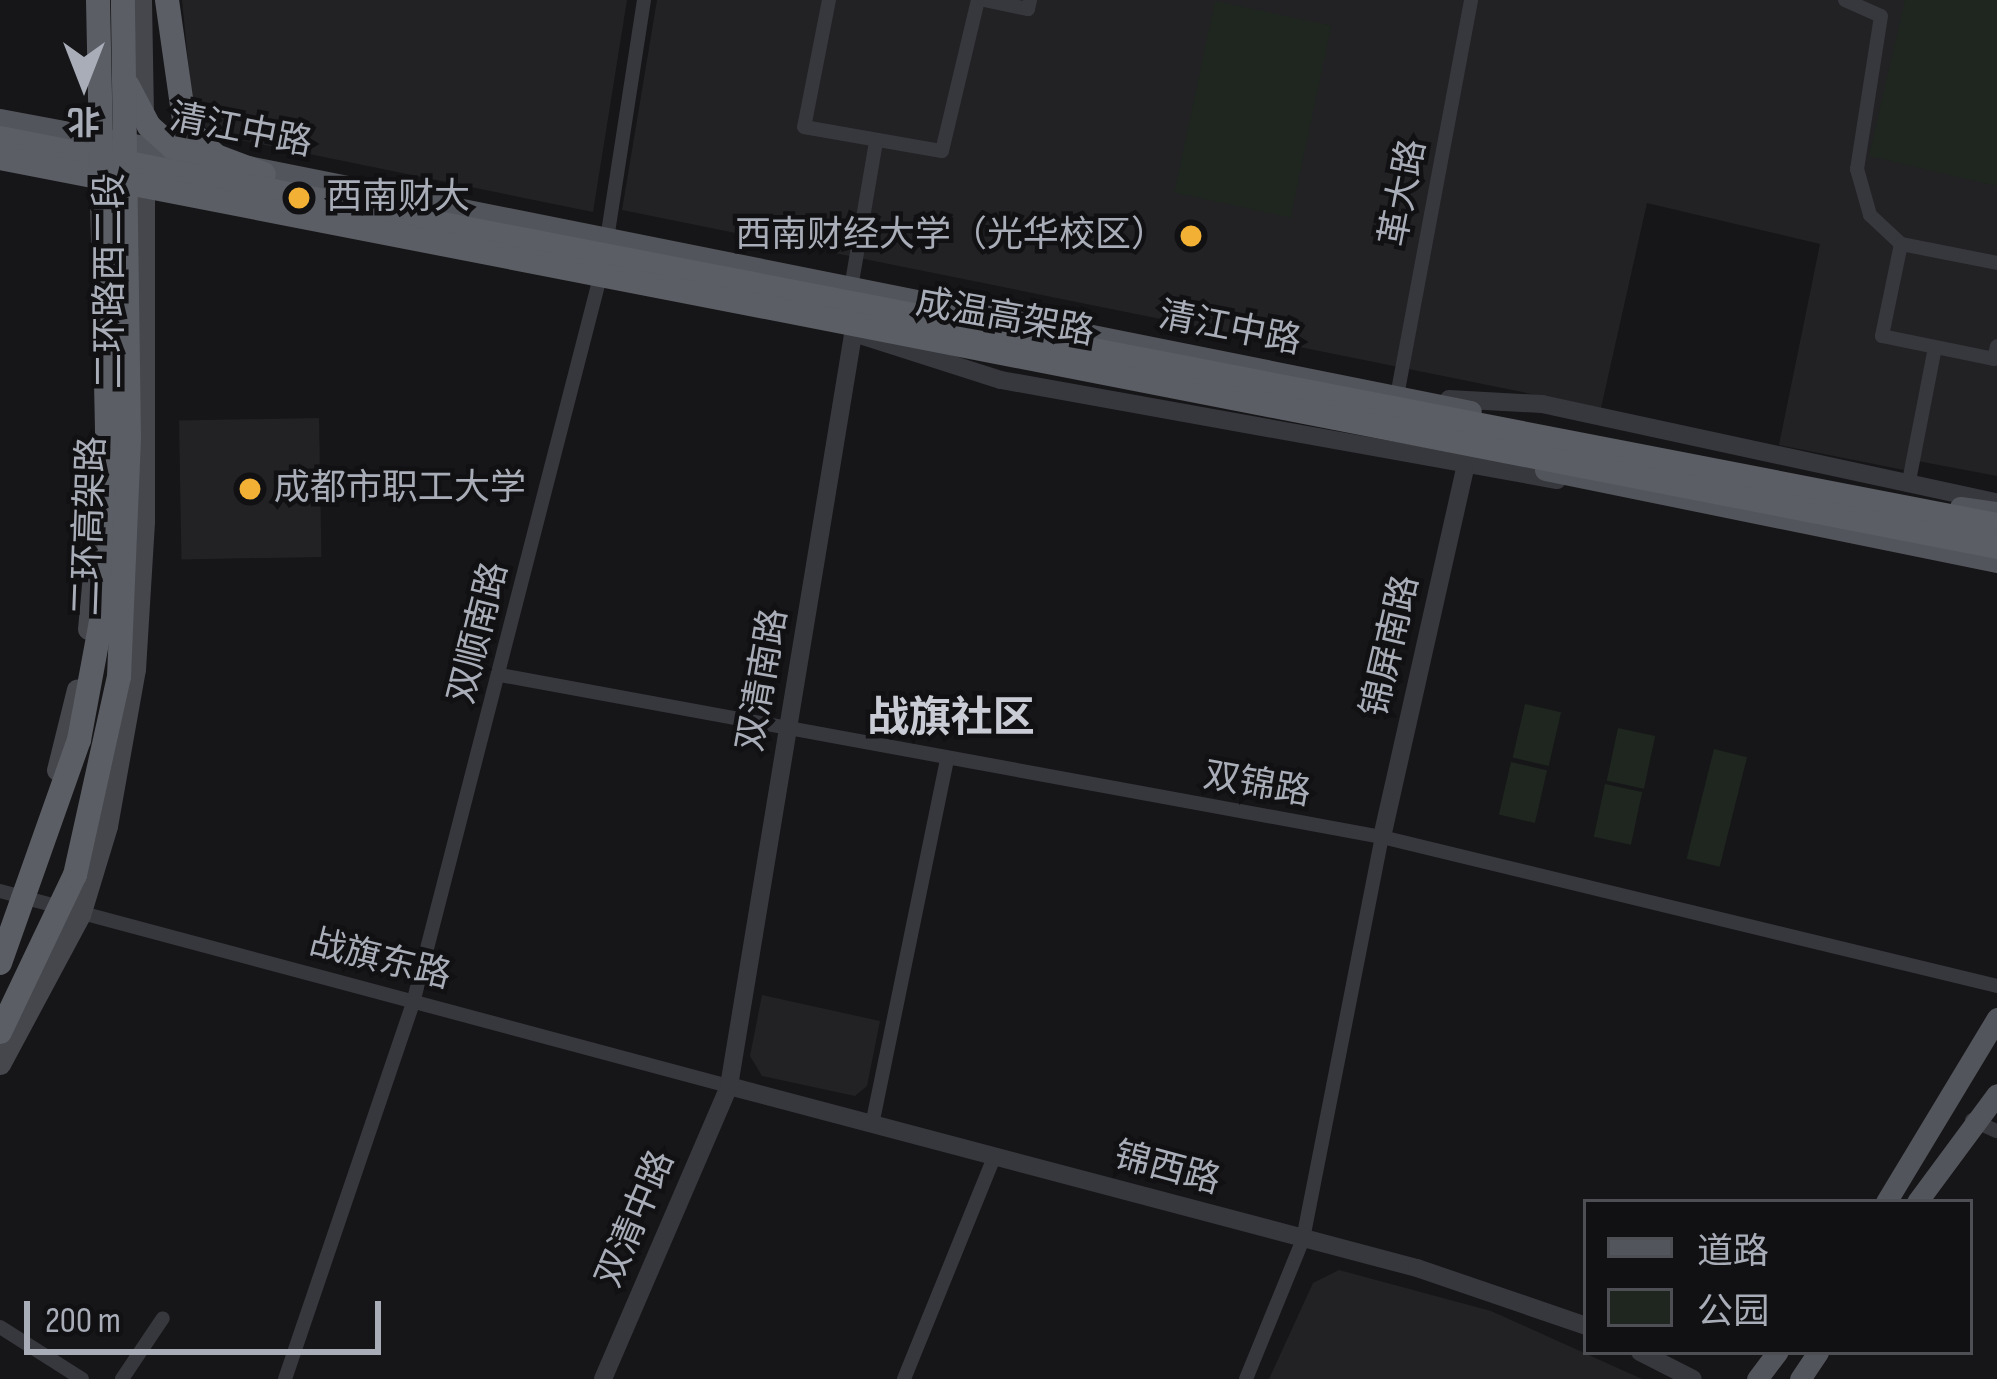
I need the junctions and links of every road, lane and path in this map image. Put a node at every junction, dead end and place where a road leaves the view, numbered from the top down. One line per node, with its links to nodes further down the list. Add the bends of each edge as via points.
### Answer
1 (82, 0): 14 (highway)
2 (95, 0): 14 (highway, 二环高架路)
3 (123, 0): 12 (highway, 二环高架路)
4 (141, 0): 17 (main road, 二环路西二段)
5 (166, 0): 19 (highway, via 185,126 216,156)
6 (644, 0): 22 (street)
7 (829, 0): 16 (street, via 804,127)
8 (981, 0): 9 (street, via 1028,9); 16 (street, via 948,148)
9 (1030, 0)
10 (1471, 0): 32 (street, 革大路)
11 (1845, 0): 23 (street, via 1881,16 1857,170 1870,214)
12 (124, 78): 19 (highway, via 149,126 172,147); 51 (highway, 二环高架路, via 129,438 118,677 75,875)
13 (0, 119): 14 (main road, 清江中路)
14 (99, 135): 17 (main road, 清江中路); 20 (main road, 二环路西二段); 47 (highway, 二环高架路, via 110,573 79,740)
15 (0, 138): 24 (highway, 成温高架路)
16 (875, 142): 27 (street)
17 (143, 145): 21 (main road, 二环路西二段); 22 (main road, 清江中路)
18 (0, 161): 20 (main road, 清江中路); 29 (highway, 成温高架路)
19 (264, 174): 24 (highway, via 576,236)
20 (97, 182): 21 (main road, 清江中路); 44 (main road, 二环路西二段, via 101,455 92,607 64,746)
21 (144, 189): 26 (main road, 清江中路); 45 (main road, 二环路西二段, via 135,669 107,826)
22 (607, 239): 27 (main road, 清江中路)
23 (1901, 244): 25 (street); 31 (street, via 1882,336)
24 (641, 263): 32 (highway, 成温高架路)
25 (1997, 263)
26 (599, 281): 28 (main road, 清江中路); 40 (street, 双顺南路)
27 (851, 288): 28 (street, 双清南路); 32 (main road, 清江中路)
28 (859, 334): 33 (street, 清江中路, via 1001,380); 35 (main road, 清江中路, via 1467,451); 41 (street, 双清南路)
29 (912, 339): 33 (highway, via 1087,386); 38 (highway, 成温高架路)
30 (1997, 346): 31 (street, via 1994,359)
31 (1935, 347): 34 (street)
32 (1397, 400): 34 (street, via 1542,404); 36 (main road, 清江中路); 36 (highway); 37 (highway, 成温高架路)
33 (1469, 465): 35 (highway); 43 (street, 锦屏南路)
34 (1909, 481): 36 (street)
35 (1622, 489): 39 (main road, 清江中路)
36 (1997, 509)
37 (1997, 525)
38 (1997, 547)
39 (1997, 562)
40 (500, 675): 41 (street, 双锦路); 49 (street, 双顺南路)
41 (788, 731): 42 (street, 双锦路); 55 (street, 双清南路)
42 (947, 761): 43 (street, 双锦路); 59 (street)
43 (1382, 838): 48 (street, 双锦路); 64 (street)
44 (8, 893): 45 (street, 战旗东路); 46 (main road, 二环路西二段)
45 (80, 915): 49 (street, 战旗东路); 53 (main road, 二环路西二段)
46 (0, 928)
47 (0, 963)
48 (1997, 986)
49 (414, 999): 55 (street, 战旗东路); 71 (street, 双顺南路)
50 (1997, 1018): 57 (main road)
51 (0, 1032)
52 (1997, 1045): 57 (main road)
53 (0, 1064)
54 (1997, 1073): 58 (main road)
55 (729, 1086): 59 (street, 锦西路); 72 (street, 双清中路)
56 (1997, 1094): 58 (main road)
57 (1948, 1108): 62 (main road)
58 (1972, 1120): 60 (street); 63 (main road)
59 (872, 1124): 61 (street, 锦西路)
60 (1997, 1131)
61 (994, 1157): 64 (street, 锦西路); 73 (street)
62 (1888, 1199)
63 (1919, 1199)
64 (1303, 1239): 66 (street, 锦西路); 74 (street)
65 (163, 1318): 70 (street)
66 (1583, 1325)
67 (0, 1327): 69 (street)
68 (1646, 1355): 75 (street)
69 (82, 1379)
70 (122, 1379)
71 (285, 1379)
72 (603, 1379)
73 (904, 1379)
74 (1246, 1379)
75 (1693, 1379)

